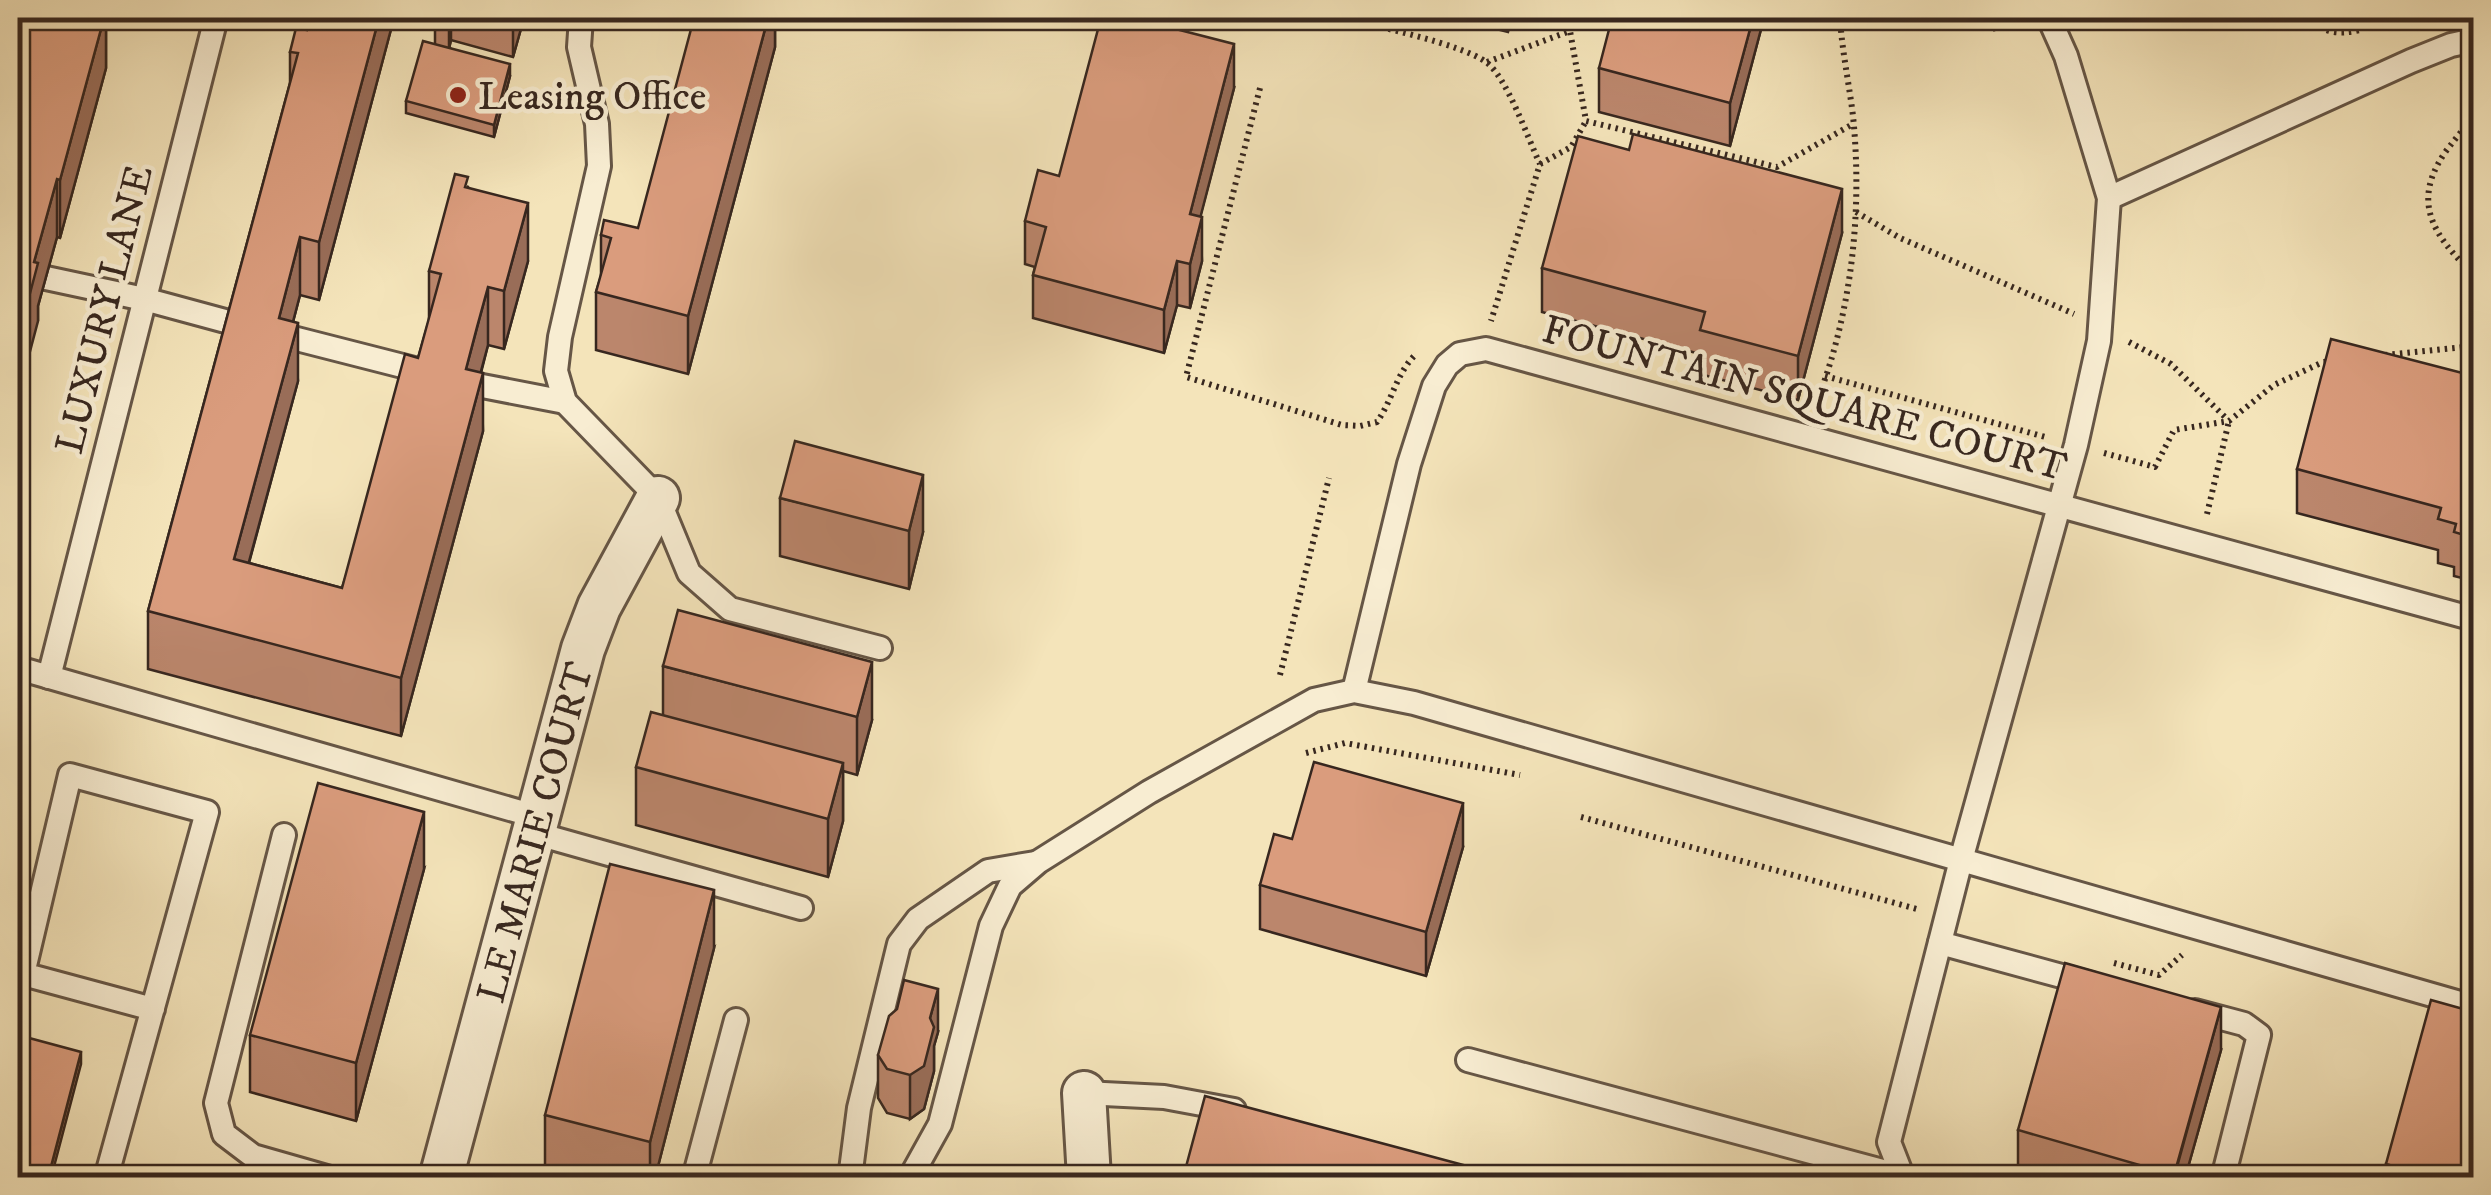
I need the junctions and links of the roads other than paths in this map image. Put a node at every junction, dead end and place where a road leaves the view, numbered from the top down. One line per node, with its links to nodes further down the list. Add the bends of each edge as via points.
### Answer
1 (216, 18): 7 (lane, LUXURY LANE)
2 (580, 18): 12 (lane, via 599,166 560,336 556,371)
3 (2049, 18): 5 (lane)
4 (2474, 40): 5 (lane, via 2451,44)
5 (2109, 198): 14 (lane, via 2101,328)
6 (46, 278): 7 (lane)
7 (144, 299): 8 (lane); 18 (lane, LUXURY LANE)
8 (240, 325)
9 (289, 338): 10 (lane)
10 (430, 373)
11 (477, 385): 12 (lane)
12 (565, 402): 13 (lane)
13 (658, 498): 16 (lane, via 689,573 730,609); 20 (street, LE MARIE COURT, via 583,649)
14 (2060, 506): 15 (lane, FOUNTAIN SQUARE COURT); 19 (lane, FOUNTAIN SQUARE COURT, via 1486,349 1460,354 1434,386 1409,464); 22 (lane)
15 (2474, 619)
16 (880, 648)
17 (18, 668): 18 (lane)
18 (49, 677): 20 (lane)
19 (1354, 691): 22 (lane); 23 (lane, via 1303,706)
20 (536, 825): 24 (lane); 37 (street, LE MARIE COURT)
21 (284, 834): 36 (lane, via 216,1102 224,1134 253,1156)
22 (1961, 860): 25 (lane); 28 (lane)
23 (1038, 862): 39 (lane, via 988,871 918,920 899,944 859,1108); 40 (lane, via 1010,886 991,926 940,1124)
24 (802, 908)
25 (1940, 943): 26 (lane); 34 (lane, via 1889,1142)
26 (2120, 992)
27 (2174, 1006): 42 (lane, via 2244,1024 2259,1035)
28 (2474, 1007)
29 (152, 1009): 29 (lane, via 208,812 70,776 23,974); 35 (lane)
30 (736, 1020): 38 (lane)
31 (1468, 1060): 34 (lane)
32 (1084, 1093): 33 (lane, via 1164,1097); 41 (street)
33 (1256, 1115)
34 (1902, 1177)
35 (106, 1178)
36 (330, 1178)
37 (440, 1178)
38 (694, 1178)
39 (850, 1178)
40 (910, 1178)
41 (1088, 1178)
42 (2223, 1178)

